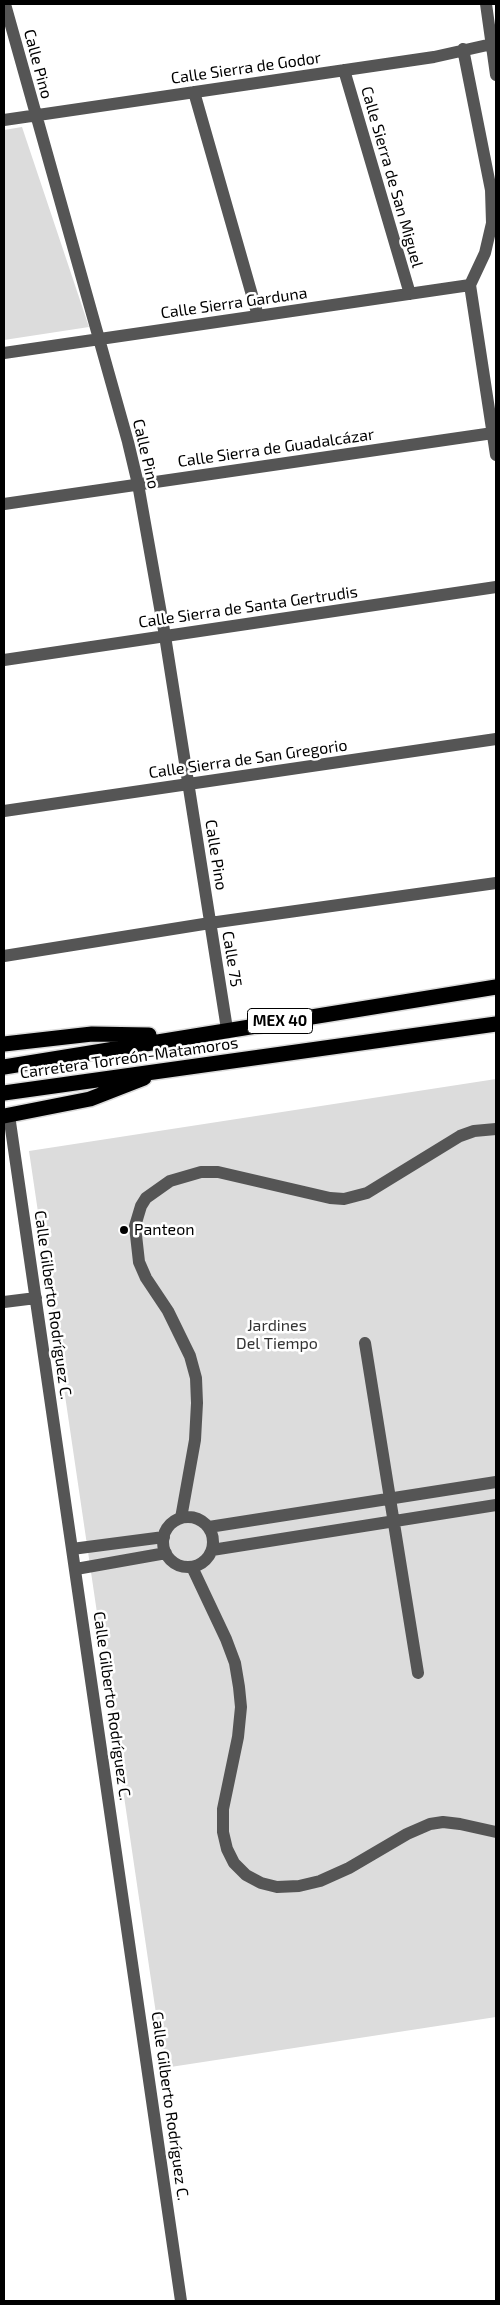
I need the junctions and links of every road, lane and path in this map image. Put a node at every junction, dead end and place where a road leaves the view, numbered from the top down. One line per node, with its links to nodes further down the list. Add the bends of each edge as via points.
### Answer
1 (5, 4): 8 (street, Calle Pino)
2 (486, 4): 3 (street)
3 (492, 44): 4 (street, Calle Sierra de Godor); 6 (street)
4 (463, 49): 5 (street, Calle Sierra de Godor, via 434,57); 10 (street, via 491,190 492,223 485,253)
5 (344, 70): 7 (street, Calle Sierra de Godor); 11 (street, Calle Sierra de San Miguel)
6 (496, 75)
7 (194, 92): 8 (street, Calle Sierra de Godor); 12 (street)
8 (36, 115): 9 (street, Calle Sierra de Godor); 13 (street, Calle Pino)
9 (4, 120)
10 (470, 285): 11 (street, Calle Sierra Garduna); 15 (street)
11 (410, 294): 12 (street, Calle Sierra Garduna)
12 (258, 316): 13 (street, Calle Sierra Garduna)
13 (98, 339): 14 (street, Calle Sierra Garduna); 17 (street, Calle Pino)
14 (4, 353)
15 (493, 433): 16 (street); 17 (street, Calle Sierra de Guadalcázar)
16 (496, 455)
17 (138, 484): 18 (street, Calle Sierra de Guadalcázar); 20 (street, Calle Pino)
18 (4, 504)
19 (496, 587): 20 (street, Calle Sierra de Santa Gertrudis)
20 (165, 636): 21 (street, Calle Sierra de Santa Gertrudis); 23 (street, Calle Pino)
21 (4, 660)
22 (496, 739): 23 (street, Calle Sierra de San Gregorio)
23 (189, 784): 24 (street, Calle Sierra de San Gregorio); 26 (street, Calle Pino)
24 (4, 811)
25 (496, 883): 26 (street)
26 (210, 923): 27 (street); 30 (street, Calle 75)
27 (4, 956)
28 (496, 987): 30 (highway, MEX 40)
29 (496, 1024): 34 (highway, Carretera Torreón-Matamoros / MEX 40)
30 (227, 1029): 31 (highway, MEX 40)
31 (188, 1035): 32 (highway, via 92,1034); 33 (highway, MEX 40)
32 (4, 1044)
33 (4, 1066)
34 (162, 1071): 35 (highway, Carretera Torreón-Matamoros / MEX 40); 36 (highway, via 90,1099)
35 (4, 1094)
36 (6, 1115): 38 (street, Calle Gilberto Rodríguez C.)
37 (496, 1129): 44 (street, via 474,1130 460,1136 366,1193 344,1199 218,1172 201,1172 170,1181 146,1198 135,1226 139,1262 187,1349 196,1378 195,1440)
38 (36, 1298): 39 (street); 48 (street, Calle Gilberto Rodríguez C.)
39 (4, 1302)
40 (365, 1343): 42 (street)
41 (496, 1482): 42 (street)
42 (390, 1498): 45 (street); 46 (street)
43 (496, 1505): 45 (street)
44 (181, 1518): 46 (street, via 196,1518); 47 (street, via 167,1529)
45 (394, 1521): 49 (street); 53 (street)
46 (209, 1527): 49 (street)
47 (164, 1537): 48 (street); 50 (street)
48 (72, 1549): 52 (street, Calle Gilberto Rodríguez C.)
49 (212, 1550): 51 (street, via 204,1561)
50 (166, 1553): 51 (street, via 179,1565); 52 (street)
51 (192, 1567): 54 (street, via 235,1664 241,1707 223,1809 223,1832 234,1863 246,1875 261,1883 300,1886 349,1868 430,1824 460,1824)
52 (76, 1569): 55 (street, Calle Gilberto Rodríguez C.)
53 (418, 1673)
54 (496, 1832)
55 (181, 2301)

